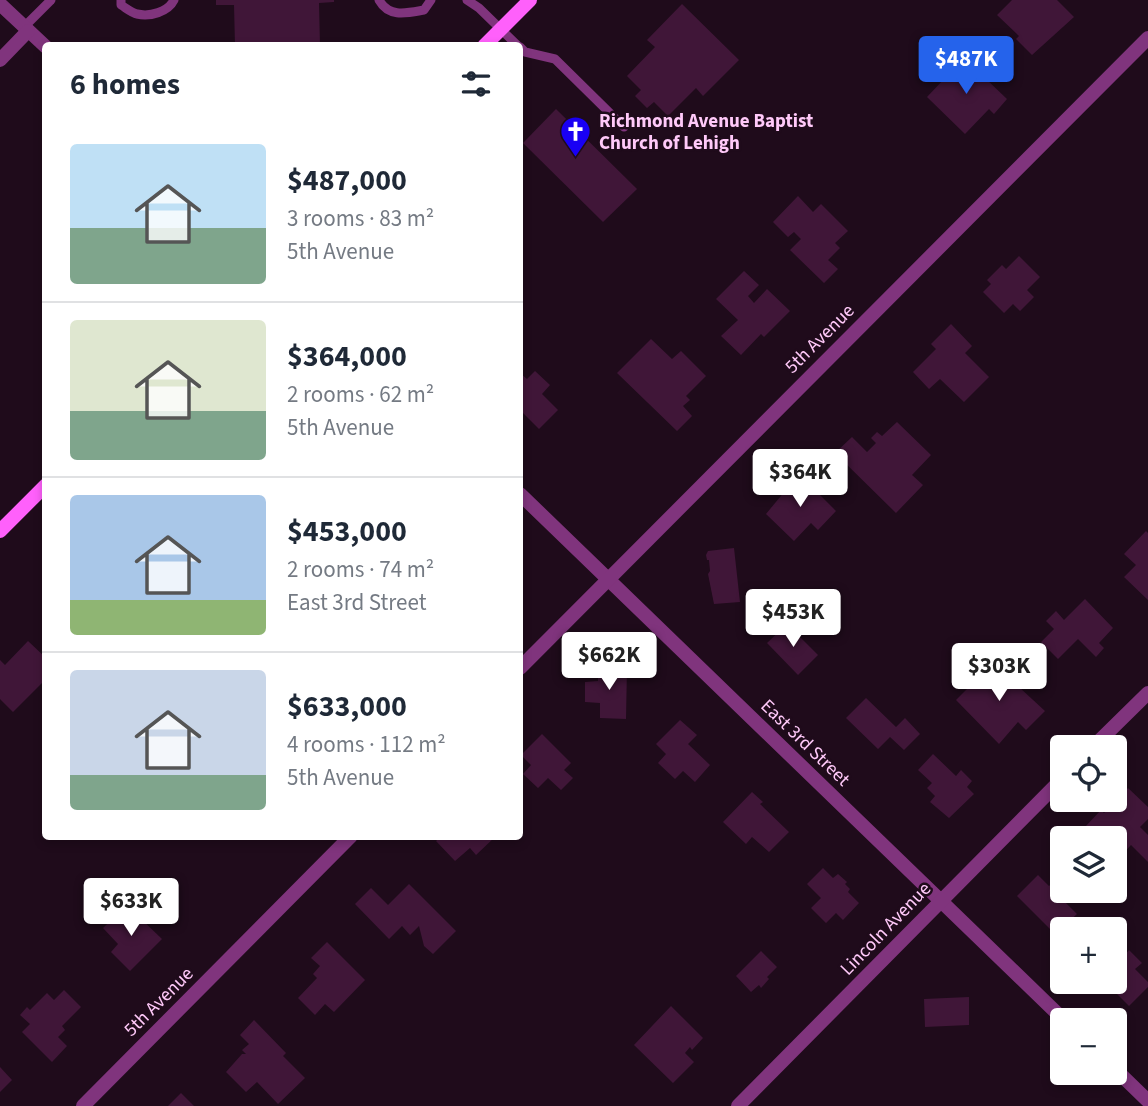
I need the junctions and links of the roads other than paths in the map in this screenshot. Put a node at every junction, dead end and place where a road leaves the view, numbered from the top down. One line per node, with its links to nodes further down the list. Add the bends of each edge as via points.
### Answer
1 (51, 0): 9 (lane)
2 (121, 0): 3 (lane, via 121,5 136,14 161,12)
3 (174, 0)
4 (379, 0): 5 (lane, via 399,15 424,10)
5 (431, 0)
6 (467, 0): 10 (lane)
7 (530, 0): 10 (street)
8 (0, 4): 9 (street)
9 (26, 29): 14 (street); 16 (street)
10 (500, 30): 12 (street); 13 (lane)
11 (1148, 38): 21 (street, 5th Avenue)
12 (488, 42)
13 (514, 42)
14 (42, 43)
15 (523, 50): 17 (lane, via 555,59)
16 (0, 60)
17 (624, 127)
18 (42, 489): 20 (street)
19 (523, 497): 21 (street, East 3rd Street)
20 (0, 531)
21 (608, 578): 22 (street, 5th Avenue); 27 (street, East 3rd Street)
22 (523, 665)
23 (1148, 693): 24 (street)
24 (1105, 735)
25 (1050, 791): 27 (street, Lincoln Avenue)
26 (347, 840): 31 (street, 5th Avenue)
27 (941, 900): 28 (street, East 3rd Street); 32 (street, Lincoln Avenue)
28 (1052, 1008)
29 (1127, 1081): 30 (street)
30 (1148, 1101)
31 (83, 1106)
32 (737, 1106)

